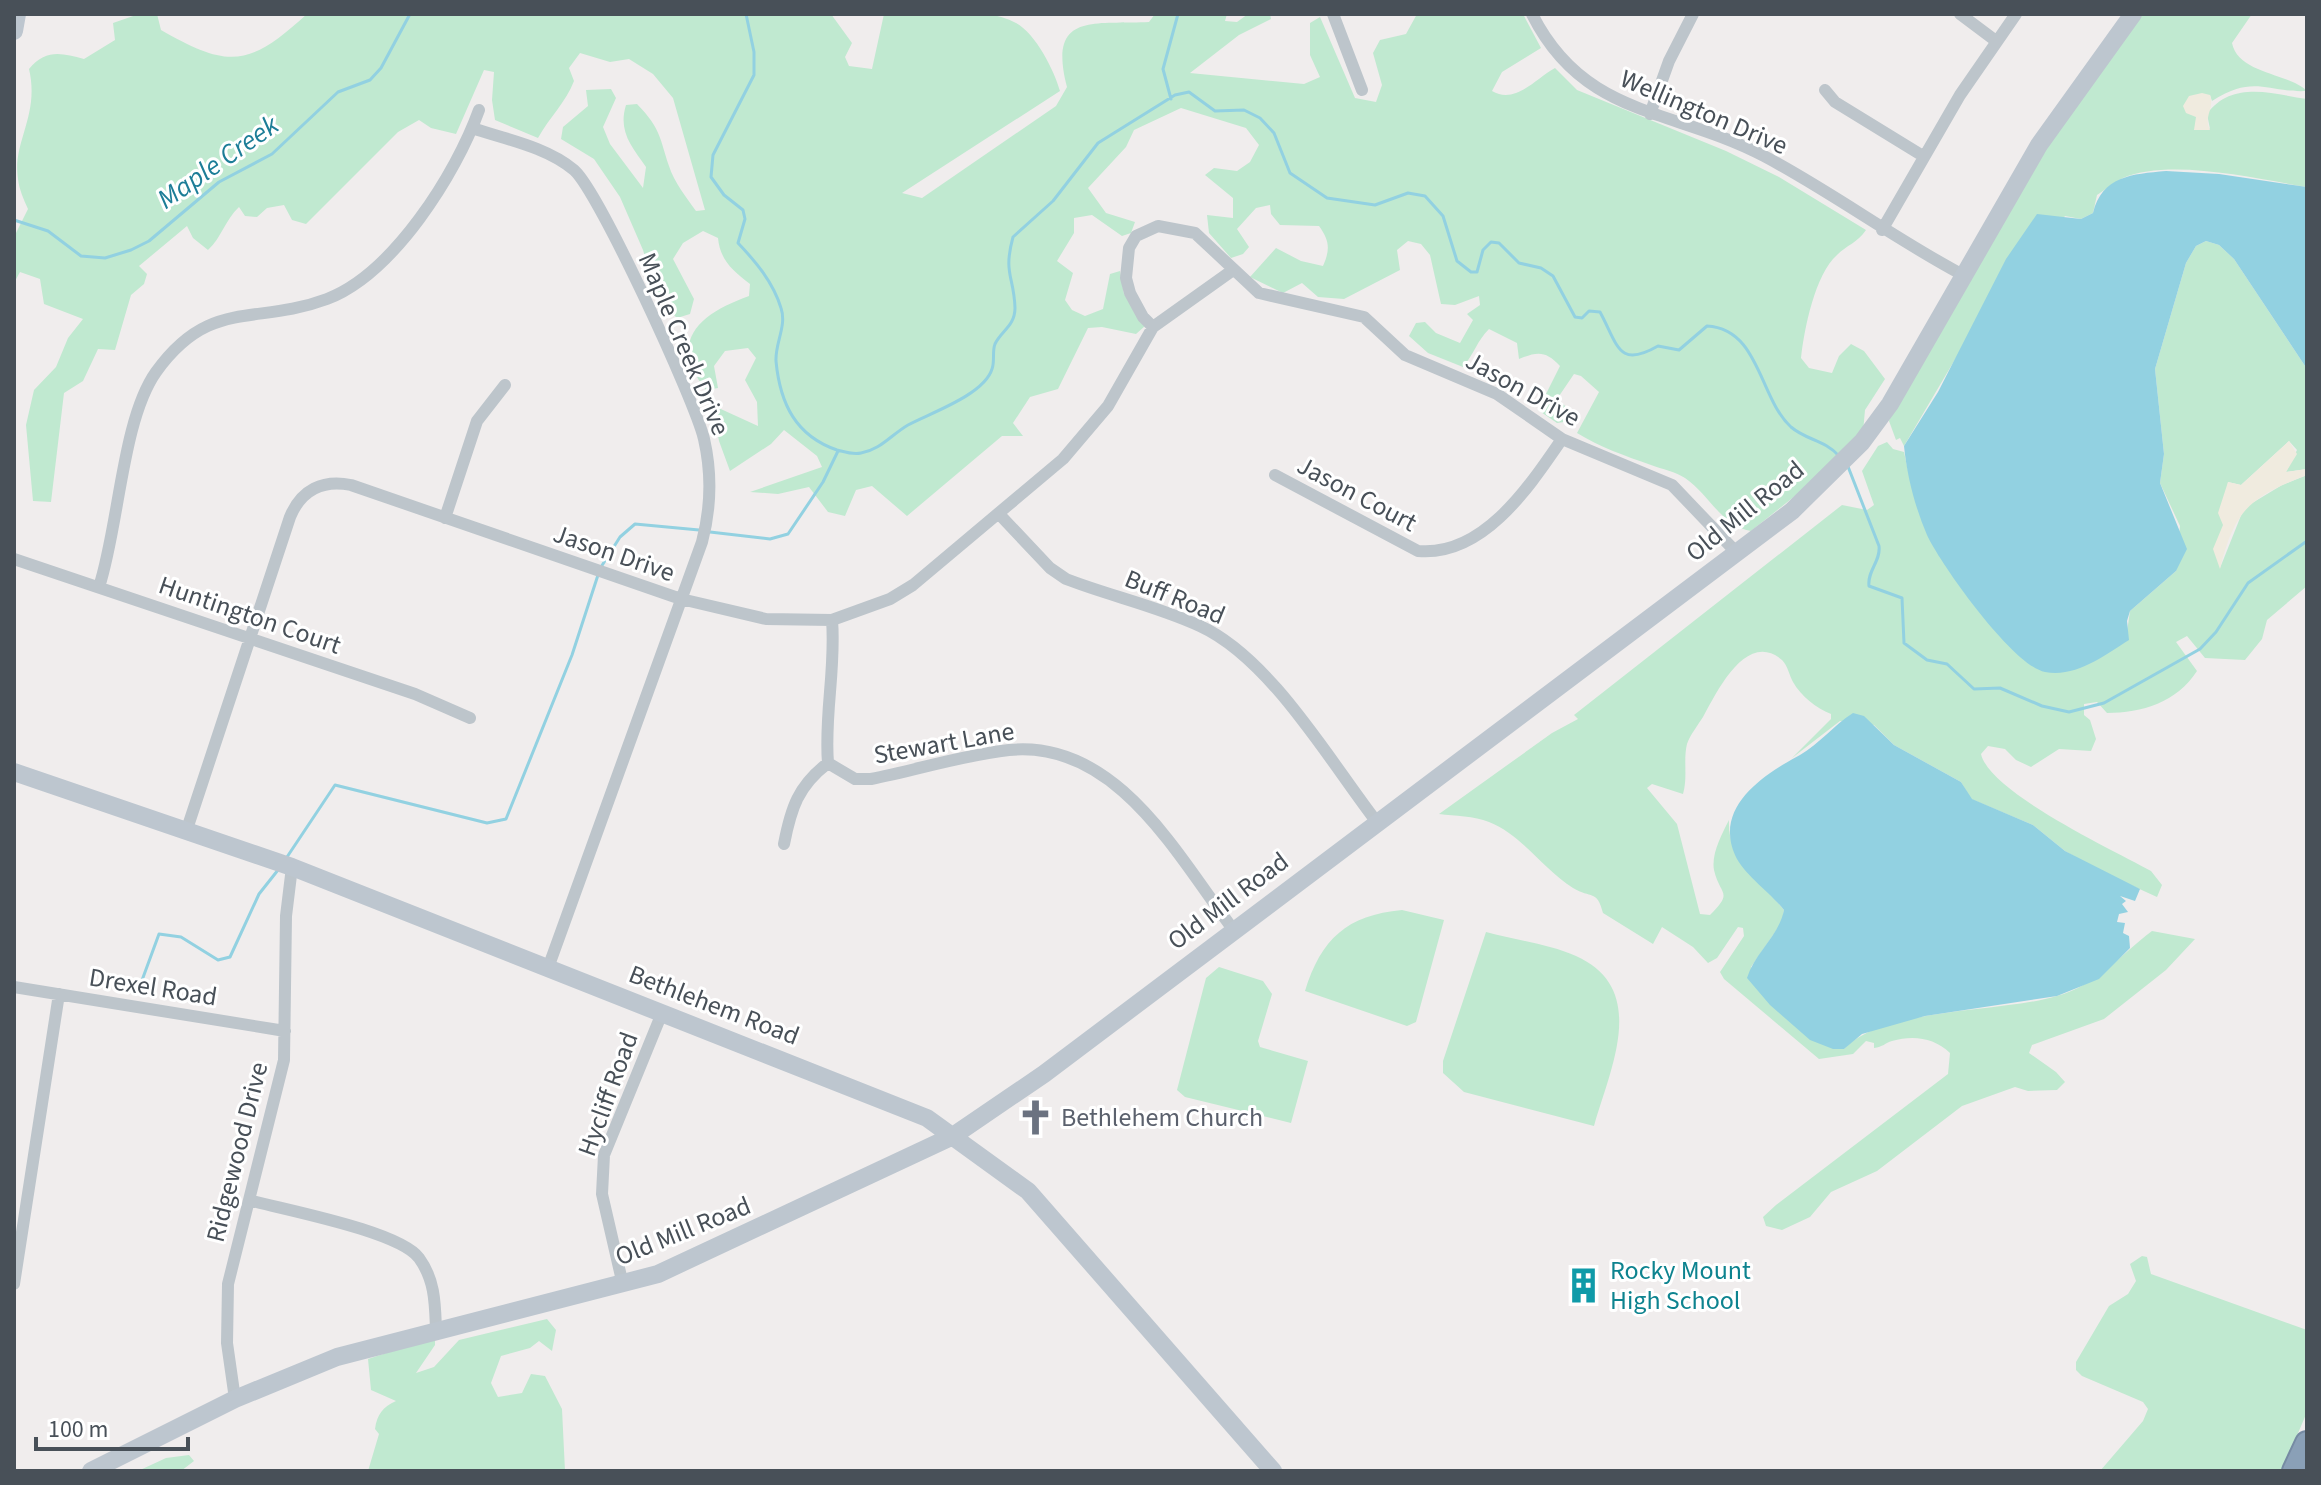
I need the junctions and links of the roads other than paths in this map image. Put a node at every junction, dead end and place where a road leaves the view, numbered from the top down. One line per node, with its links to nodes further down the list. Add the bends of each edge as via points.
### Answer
1 (17, 14): 8 (street)
2 (1333, 14): 10 (street)
3 (1532, 14): 13 (street, Wellington Drive, via 1552,50 1582,80)
4 (1693, 14): 13 (street)
5 (1960, 14): 9 (street)
6 (2016, 14): 9 (street)
7 (2133, 14): 18 (street, Old Mill Road, via 2056,119)
8 (14, 31)
9 (1996, 41): 15 (street)
10 (1362, 90)
11 (1825, 90): 15 (street, via 1835,102)
12 (479, 110): 14 (street)
13 (1650, 114): 16 (street, Wellington Drive, via 1764,156)
14 (472, 128): 27 (street, via 434,195 391,253 361,281 310,304 209,324 168,357 139,403 114,538); 28 (street, Maple Creek Drive, via 553,157 587,184 697,418 707,456 709,501 702,542)
15 (1923, 156): 16 (street)
16 (1882, 230): 18 (street, Wellington Drive)
17 (1233, 270): 19 (street, Jason Drive); 19 (street, Jason Drive, via 1195,233 1158,226 1136,236 1129,248 1126,278 1135,306); 21 (street, Jason Drive, via 1259,293 1364,317 1405,355 1497,394)
18 (1963, 275): 25 (street, Old Mill Road, via 1907,377 1862,442 1792,511)
19 (1153, 327): 23 (street, Jason Drive, via 1091,431)
20 (505, 385): 24 (street, via 477,421)
21 (1562, 439): 22 (street, Jason Court, via 1522,494 1496,518 1464,544 1437,552 1418,551); 25 (street, Jason Drive, via 1672,485)
22 (1275, 475)
23 (999, 514): 29 (street, Jason Drive, via 913,585); 34 (street, Buff Road, via 1066,579 1201,626 1238,649 1274,686)
24 (445, 518): 28 (street, Jason Drive); 30 (street, Jason Drive, via 336,482 303,495 290,517)
25 (1736, 552): 34 (street, Old Mill Road)
26 (14, 559): 27 (street, Huntington Court)
27 (99, 587): 30 (street, Huntington Court)
28 (681, 599): 29 (street, Jason Drive, via 766,619); 39 (street, Maple Creek Drive)
29 (832, 620): 32 (street)
30 (250, 640): 31 (street, Huntington Court, via 415,694); 35 (street, Jason Drive)
31 (470, 718)
32 (828, 763): 36 (street, via 794,800); 38 (street, Stewart Lane, via 855,779 1010,750 1049,754 1086,766 1135,801)
33 (14, 772): 35 (street, Bethlehem Road)
34 (1376, 821): 38 (street, Old Mill Road)
35 (187, 829): 37 (street, Bethlehem Road)
36 (784, 844)
37 (292, 867): 39 (street, Bethlehem Road); 43 (street, Ridgewood Drive)
38 (1233, 929): 44 (street, Old Mill Road, via 1044,1074)
39 (548, 968): 42 (street, Bethlehem Road)
40 (14, 987): 41 (street, Drexel Road)
41 (59, 994): 43 (street, Drexel Road); 46 (street)
42 (662, 1013): 44 (street, Bethlehem Road, via 927,1118); 47 (street, Hycliff Road, via 604,1155 602,1194)
43 (285, 1031): 45 (street, Ridgewood Drive, via 279,1088)
44 (953, 1136): 47 (street, Old Mill Road, via 717,1248); 52 (street, Bethlehem Road, via 1028,1191)
45 (249, 1200): 48 (street, via 407,1246 430,1278); 49 (street, Ridgewood Drive, via 232,1260 226,1312)
46 (14, 1284)
47 (623, 1285): 48 (street, Old Mill Road)
48 (436, 1329): 49 (street, Old Mill Road, via 337,1357)
49 (235, 1399): 51 (street, Old Mill Road)
50 (2307, 1443): 53 (highway)
51 (91, 1471)
52 (1273, 1471)
53 (2294, 1471)

